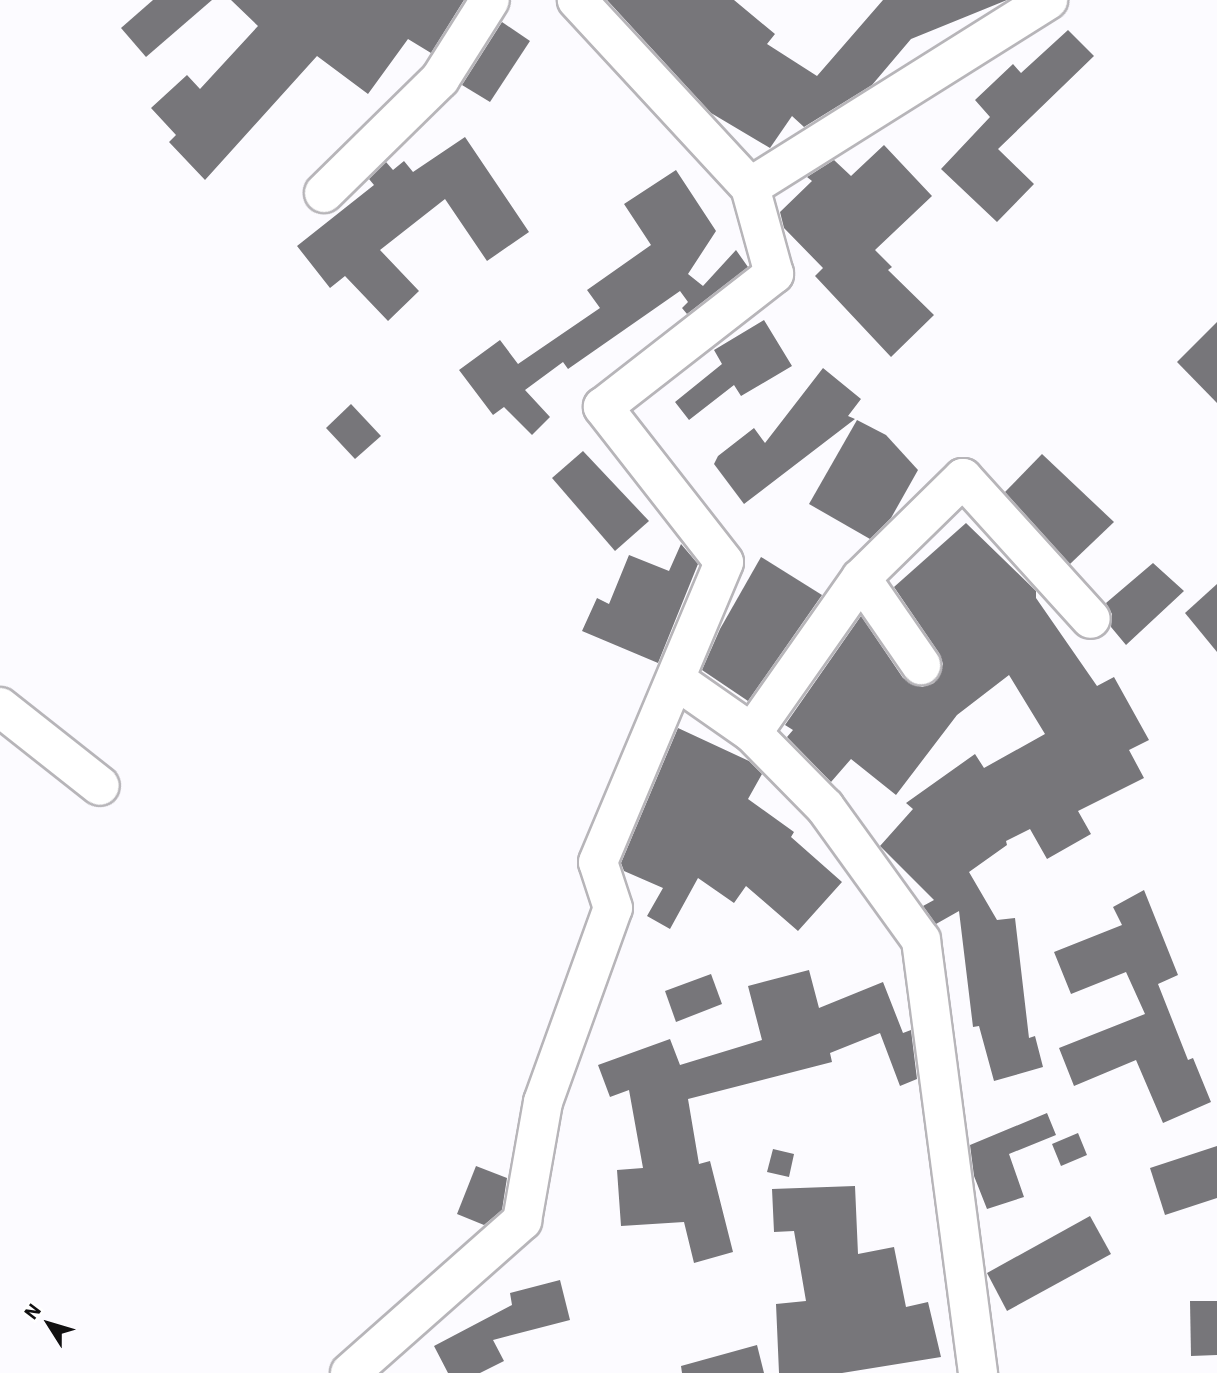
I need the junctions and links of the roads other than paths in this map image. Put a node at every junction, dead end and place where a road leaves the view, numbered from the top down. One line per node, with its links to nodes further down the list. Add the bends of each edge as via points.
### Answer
1 (490, 0): 5 (street, via 440,79)
2 (576, 0): 4 (street)
3 (1048, 0): 4 (street)
4 (750, 187): 9 (street, via 774,274 603,407 724,562)
5 (324, 193)
6 (861, 578): 7 (street, via 963,478); 8 (street); 11 (street)
7 (1091, 619)
8 (921, 665)
9 (677, 680): 11 (street); 13 (street, via 598,862 614,908 543,1102 522,1221)
10 (0, 707): 12 (street)
11 (752, 733): 14 (street, via 825,807 920,940)
12 (100, 786)
13 (349, 1373)
14 (978, 1373)

